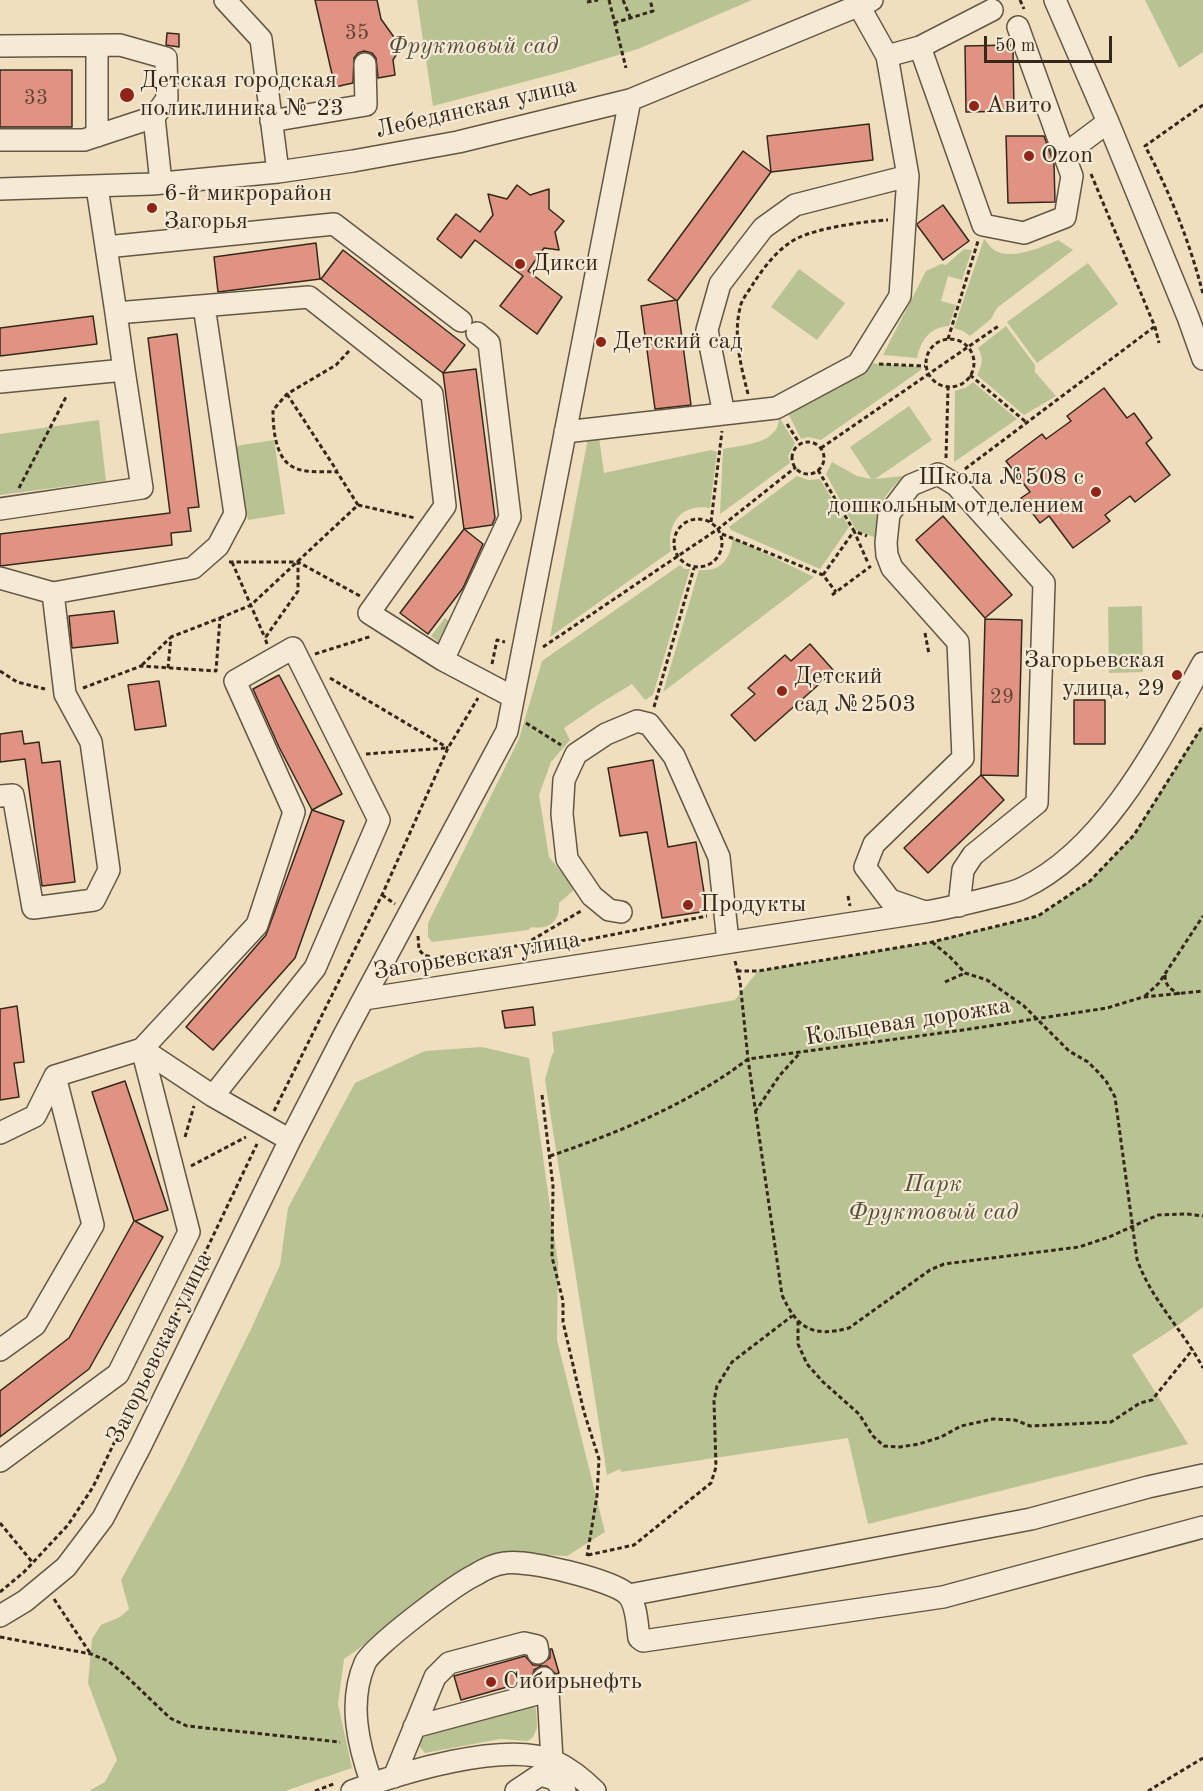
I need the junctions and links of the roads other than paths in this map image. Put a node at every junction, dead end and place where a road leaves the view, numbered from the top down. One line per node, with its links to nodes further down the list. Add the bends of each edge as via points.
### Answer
1 (225, 0): 13 (street, via 261,39)
2 (1055, 0): 14 (street)
3 (865, 3): 9 (street); 11 (street, Лебедянская улица)
4 (992, 9): 8 (street)
5 (1018, 27): 17 (street)
6 (0, 46): 7 (street)
7 (97, 46): 12 (street, via 120,45 166,58 167,99); 15 (street)
8 (920, 47): 9 (street); 17 (street, via 983,225 1024,233 1065,217 1072,176)
9 (887, 56): 19 (street)
10 (365, 64): 13 (street, via 366,105)
11 (630, 100): 18 (street, Лебедянская улица, via 458,142); 31 (street)
12 (154, 117): 15 (street); 20 (street)
13 (271, 121): 18 (street)
14 (1108, 122): 17 (street); 26 (street)
15 (97, 136): 16 (street, via 84,140)
16 (0, 141)
17 (1064, 155)
18 (278, 172): 20 (street, Лебедянская улица)
19 (908, 176): 30 (street, via 900,296 858,364 776,408); 30 (street, via 795,205 763,228 720,284 707,330)
20 (161, 183): 21 (street, Лебедянская улица)
21 (97, 187): 22 (street, Лебедянская улица); 23 (street)
22 (0, 189)
23 (106, 246): 25 (street); 35 (street, via 334,224 489,343 510,517)
24 (204, 306): 25 (street); 34 (street, via 235,514 222,539 193,567); 35 (street, via 309,297 432,394 445,506 369,613)
25 (116, 313): 28 (street)
26 (1196, 316): 27 (street)
27 (1203, 359)
28 (124, 370): 29 (street); 32 (street, via 142,488)
29 (0, 382)
30 (724, 414): 31 (street)
31 (565, 432): 37 (street)
32 (4, 508)
33 (0, 578): 34 (street)
34 (53, 593): 38 (street, via 65,694 91,742 109,870 94,900 33,908 13,795)
35 (443, 660): 37 (street)
36 (1203, 663): 39 (street, Загорьевская улица, via 1118,803 1077,852 1021,889)
37 (513, 697): 43 (street, via 507,731)
38 (0, 796)
39 (959, 906): 41 (street, Загорьевская улица); 41 (street, via 963,870 973,855 1037,802 1044,583 956,485 938,474 911,485 889,514 886,549 892,568 957,642 963,758 874,844 865,867 890,900)
40 (621, 912): 42 (street, via 609,910 592,896 567,858 562,814 564,780 576,754 606,734 637,721 648,724 674,756 719,857)
41 (926, 912): 42 (street, Загорьевская улица)
42 (728, 942): 43 (street, Загорьевская улица)
43 (364, 999): 48 (street, Загорьевская улица)
44 (142, 1049): 45 (street); 46 (street); 46 (street, via 257,925 294,812 235,681 292,648 379,820 315,968); 50 (street, via 189,1232 118,1374)
45 (55, 1076): 47 (street, via 35,1116); 49 (street, via 93,1225 35,1325)
46 (206, 1091): 48 (street)
47 (0, 1133)
48 (290, 1140): 54 (street, Загорьевская улица, via 103,1518 66,1567)
49 (0, 1350)
50 (0, 1461)
51 (1203, 1475): 53 (street, via 1031,1519)
52 (1203, 1527): 53 (street, via 943,1597 643,1641)
53 (629, 1595): 59 (street, via 617,1587 568,1571 533,1564 504,1563 474,1575 385,1641 366,1661 357,1687 355,1711)
54 (0, 1616)
55 (538, 1653): 56 (street, via 537,1646 524,1643 449,1663 435,1677)
56 (414, 1727): 57 (street, via 546,1684); 58 (street)
57 (552, 1760): 58 (street, via 527,1755 478,1757); 62 (street)
58 (394, 1777): 59 (street)
59 (362, 1787)
60 (516, 1791): 61 (street, via 540,1775 554,1779)
61 (565, 1791)
62 (595, 1791)

